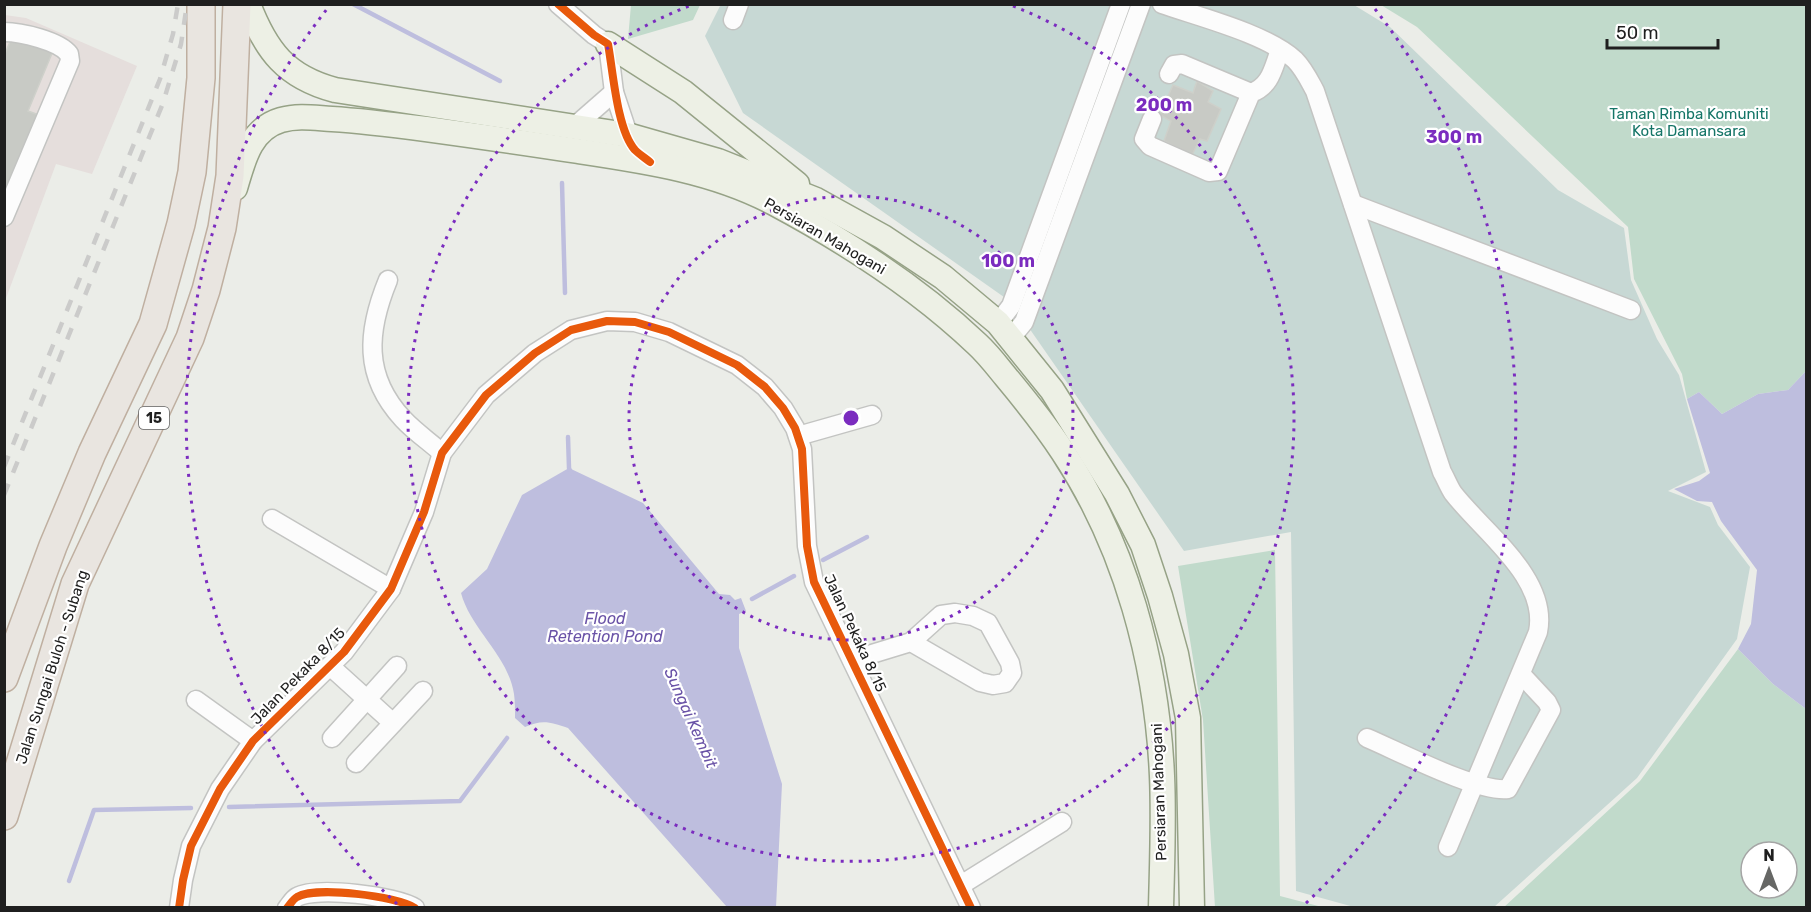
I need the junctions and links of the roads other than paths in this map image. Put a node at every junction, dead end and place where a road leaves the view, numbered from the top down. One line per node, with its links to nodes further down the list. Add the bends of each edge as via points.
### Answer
1 (201, 4): 35 (highway, via 201,78 192,172 156,314 53,546)
2 (237, 4): 21 (highway, Jalan Sungai Buloh - Subang / 15, via 233,140)
3 (248, 4): 15 (main road, Persiaran Mahogani, via 257,28 272,50 293,73 313,84)
4 (558, 4): 9 (street)
5 (1121, 4): 24 (street)
6 (1141, 4): 24 (street, via 1024,322)
7 (1162, 4): 10 (street, via 1265,40)
8 (4, 32): 20 (street, via 60,46 69,54 70,61)
9 (608, 44): 12 (street); 18 (main road, via 683,92)
10 (1280, 50): 13 (street, via 1266,85); 19 (street, via 1294,59 1315,91)
11 (1169, 74): 13 (street, via 1174,65 1182,64)
12 (614, 92): 15 (street); 16 (street)
13 (1251, 93): 14 (street, via 1221,167 1214,173 1146,143 1145,134)
14 (1152, 120)
15 (574, 127): 16 (main road, Persiaran Mahogani)
16 (627, 135): 17 (street, via 634,148); 18 (main road, Persiaran Mahogani, via 718,161)
17 (650, 162): 21 (main road, Persiaran Mahogani, via 373,122 300,117 278,120 260,131 246,151); 47 (main road, Persiaran Mahogani, via 707,176 771,202 866,256 980,346 1026,402 1064,453 1095,507 1133,602 1157,718)
18 (816, 200): 24 (main road, Persiaran Mahogani, via 884,237 943,277)
19 (1353, 204): 23 (street); 34 (street, via 1442,472 1452,492 1527,577 1537,603 1541,620)
20 (4, 217)
21 (222, 228): 45 (highway, Jalan Sungai Buloh - Subang / 15, via 190,338 75,584)
22 (388, 280): 27 (street, via 377,306 372,343 383,393 404,420)
23 (1630, 310)
24 (1005, 331): 50 (main road, Persiaran Mahogani, via 1052,390 1117,494 1143,545 1160,596 1188,718)
25 (872, 416): 26 (street)
26 (798, 436): 27 (street, Jalan Pekaka 8/15, via 783,408 765,387 737,365 669,332 635,322 607,321 571,330 535,353 486,395); 31 (street, Jalan Pekaka 8/15, via 807,546 814,582)
27 (442, 453): 29 (street, Jalan Pekaka 8/15, via 424,512)
28 (272, 519): 29 (street)
29 (391, 589): 32 (street, Jalan Pekaka 8/15)
30 (911, 642): 30 (street, via 980,682 1005,683 1012,673 988,623 973,616 941,615); 31 (street)
31 (852, 660): 49 (street, Jalan Pekaka 8/15)
32 (330, 666): 38 (street); 42 (street, Jalan Pekaka 8/15)
33 (397, 666): 38 (street)
34 (1521, 674): 44 (street); 44 (street, via 1551,710 1508,789)
35 (4, 678)
36 (423, 691): 39 (street)
37 (196, 700): 42 (street)
38 (367, 700): 39 (street); 40 (street)
39 (393, 723): 43 (street)
40 (332, 738)
41 (1367, 738): 44 (street)
42 (253, 741): 51 (street, Jalan Pekaka 8/15, via 220,789 191,846)
43 (356, 763)
44 (1474, 784): 48 (street)
45 (4, 816)
46 (1062, 822): 49 (street)
47 (1163, 840): 50 (main road); 55 (main road, Persiaran Mahogani)
48 (1448, 847)
49 (961, 885): 54 (street, Jalan Pekaka 8/15)
50 (1188, 905)
51 (179, 908)
52 (287, 908): 53 (street, via 297,897 315,892 386,897)
53 (416, 908)
54 (971, 908)
55 (1161, 908)

